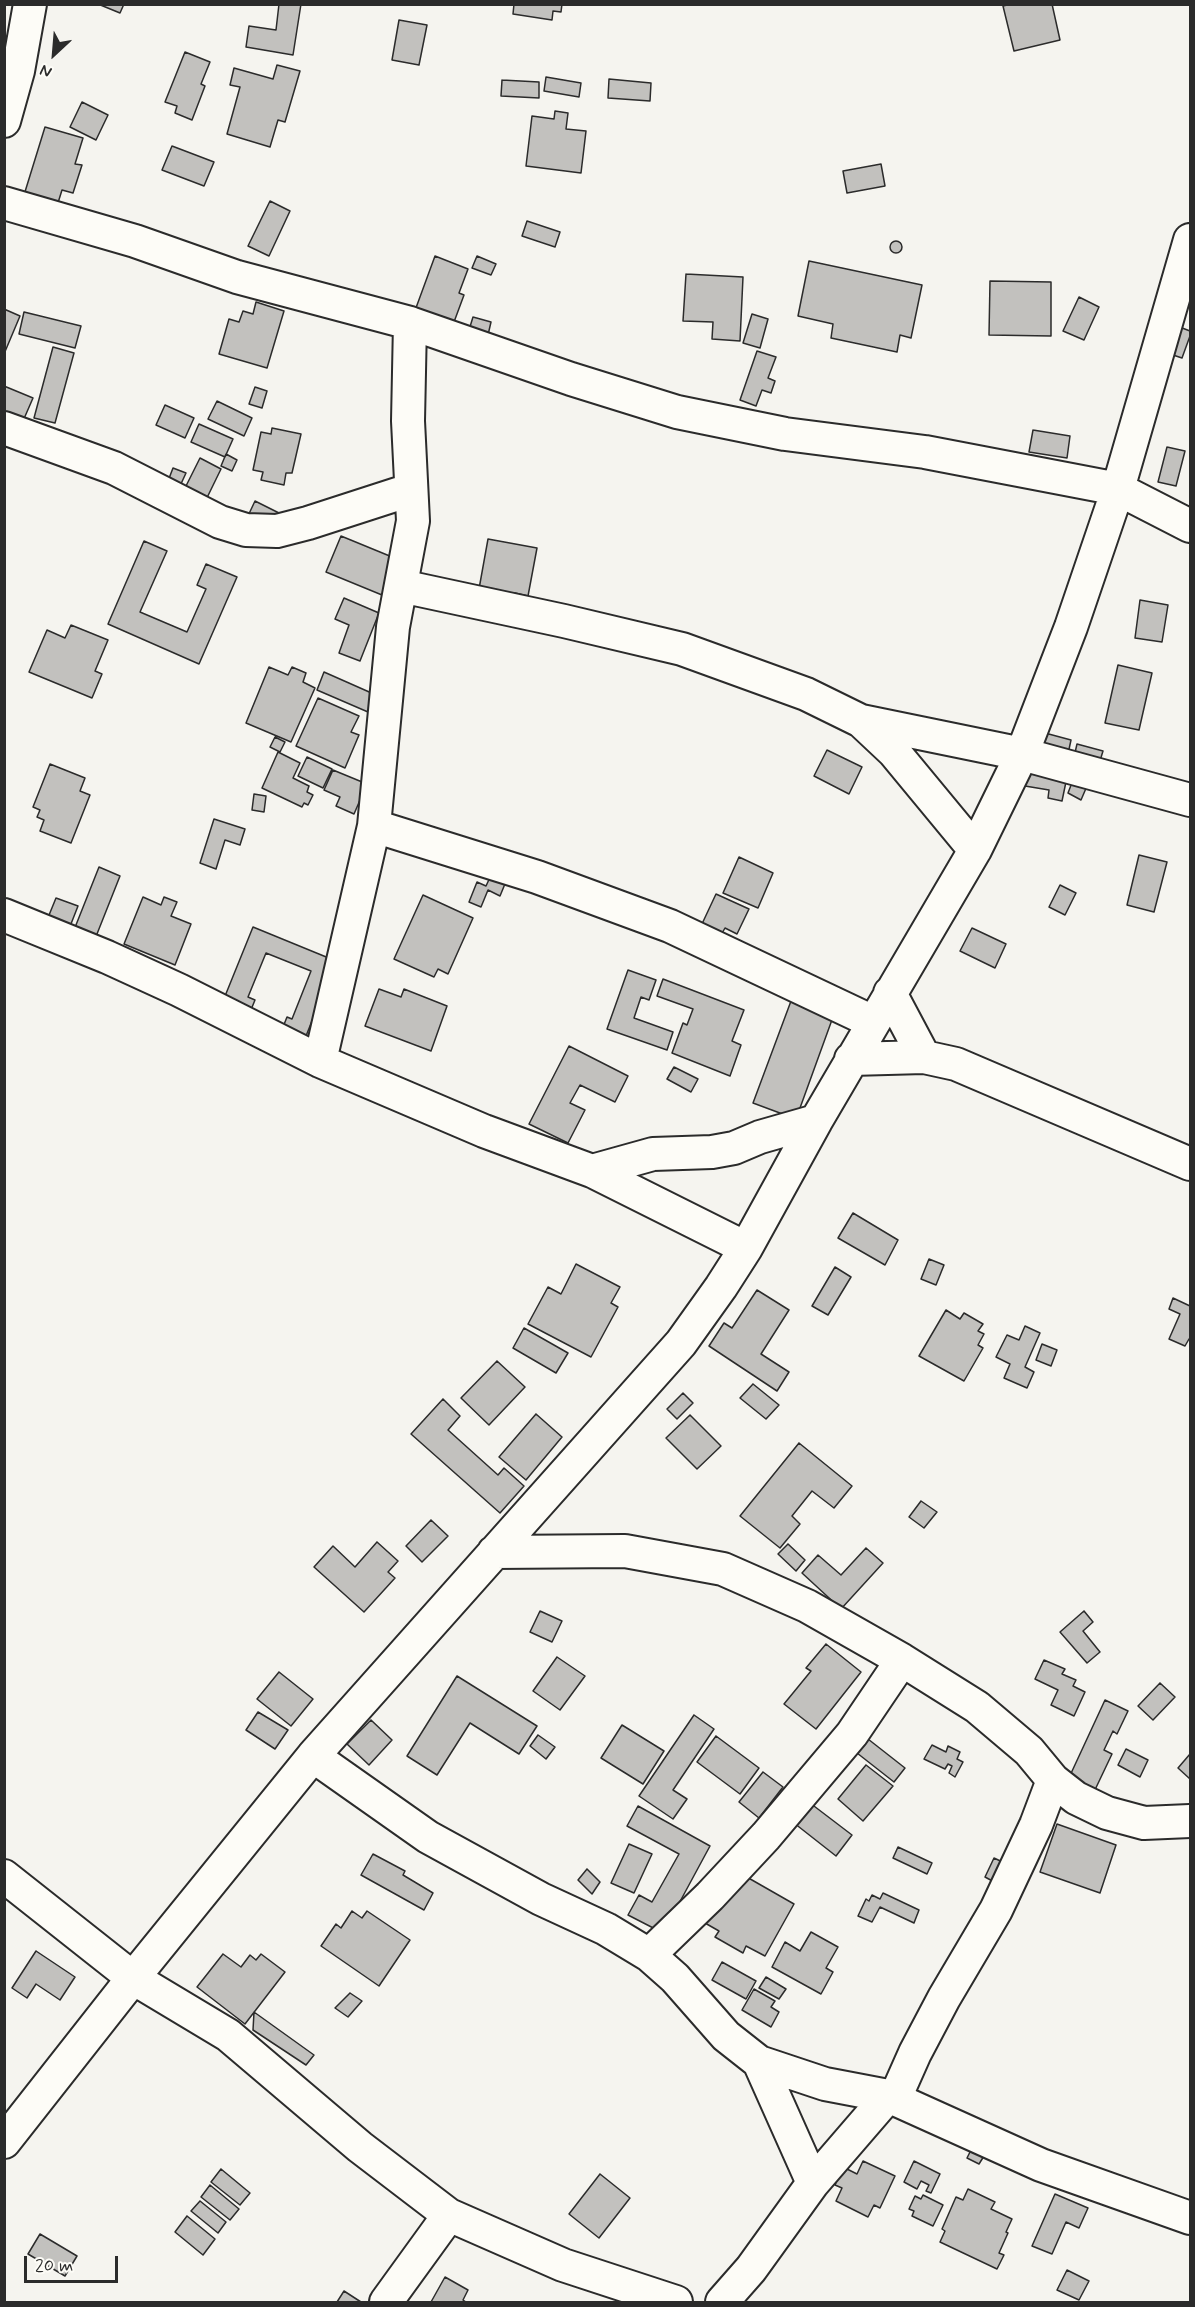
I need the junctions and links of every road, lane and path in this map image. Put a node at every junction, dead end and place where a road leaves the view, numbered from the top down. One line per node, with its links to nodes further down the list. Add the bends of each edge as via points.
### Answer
1 (30, 4): 2 (street)
2 (4, 121)
3 (4, 203): 5 (street, via 135,241 237,277)
4 (1191, 240): 7 (street)
5 (410, 323): 7 (street, via 677,412 785,434 925,452); 8 (street)
6 (4, 428): 8 (street, via 114,468 220,522 246,530 277,531)
7 (1118, 489): 9 (street); 12 (street)
8 (410, 490): 10 (street, via 412,521)
9 (1191, 526)
10 (401, 586): 11 (street, via 682,649 806,694); 14 (street, via 393,627)
11 (861, 721): 12 (street); 15 (street, via 894,752)
12 (1022, 754): 13 (street); 15 (street)
13 (1191, 800)
14 (374, 826): 18 (street, via 537,877 670,926); 21 (street)
15 (975, 850): 17 (street)
16 (4, 915): 21 (street, via 179,990)
17 (890, 993): 18 (street); 19 (street)
18 (873, 1022): 20 (street)
19 (924, 1057): 20 (street); 23 (street, via 956,1064)
20 (851, 1059): 22 (street)
21 (320, 1061): 24 (street)
22 (816, 1121): 24 (street, via 734,1148 653,1154); 25 (street)
23 (1191, 1164)
24 (592, 1172): 25 (street)
25 (746, 1248): 26 (street, via 681,1343)
26 (494, 1552): 27 (street, via 625,1551 723,1569 807,1606); 28 (street)
27 (902, 1660): 29 (street, via 977,1707 1029,1751); 32 (street, via 852,1734 766,1836)
28 (313, 1756): 32 (street, via 428,1838); 33 (street)
29 (1053, 1780): 30 (street, via 1076,1798 1107,1813 1144,1823); 35 (street, via 996,1910)
30 (1191, 1821)
31 (4, 1876): 33 (street)
32 (649, 1955): 34 (street, via 726,2036)
33 (133, 1978): 36 (street); 38 (street, via 228,2035 360,2147)
34 (759, 2062): 35 (street, via 825,2084); 37 (street)
35 (891, 2097): 37 (street); 39 (street, via 1041,2165)
36 (4, 2142)
37 (813, 2183): 42 (street)
38 (449, 2215): 40 (street); 41 (street, via 563,2265)
39 (1191, 2218)
40 (386, 2302)
41 (676, 2302)
42 (722, 2302)

